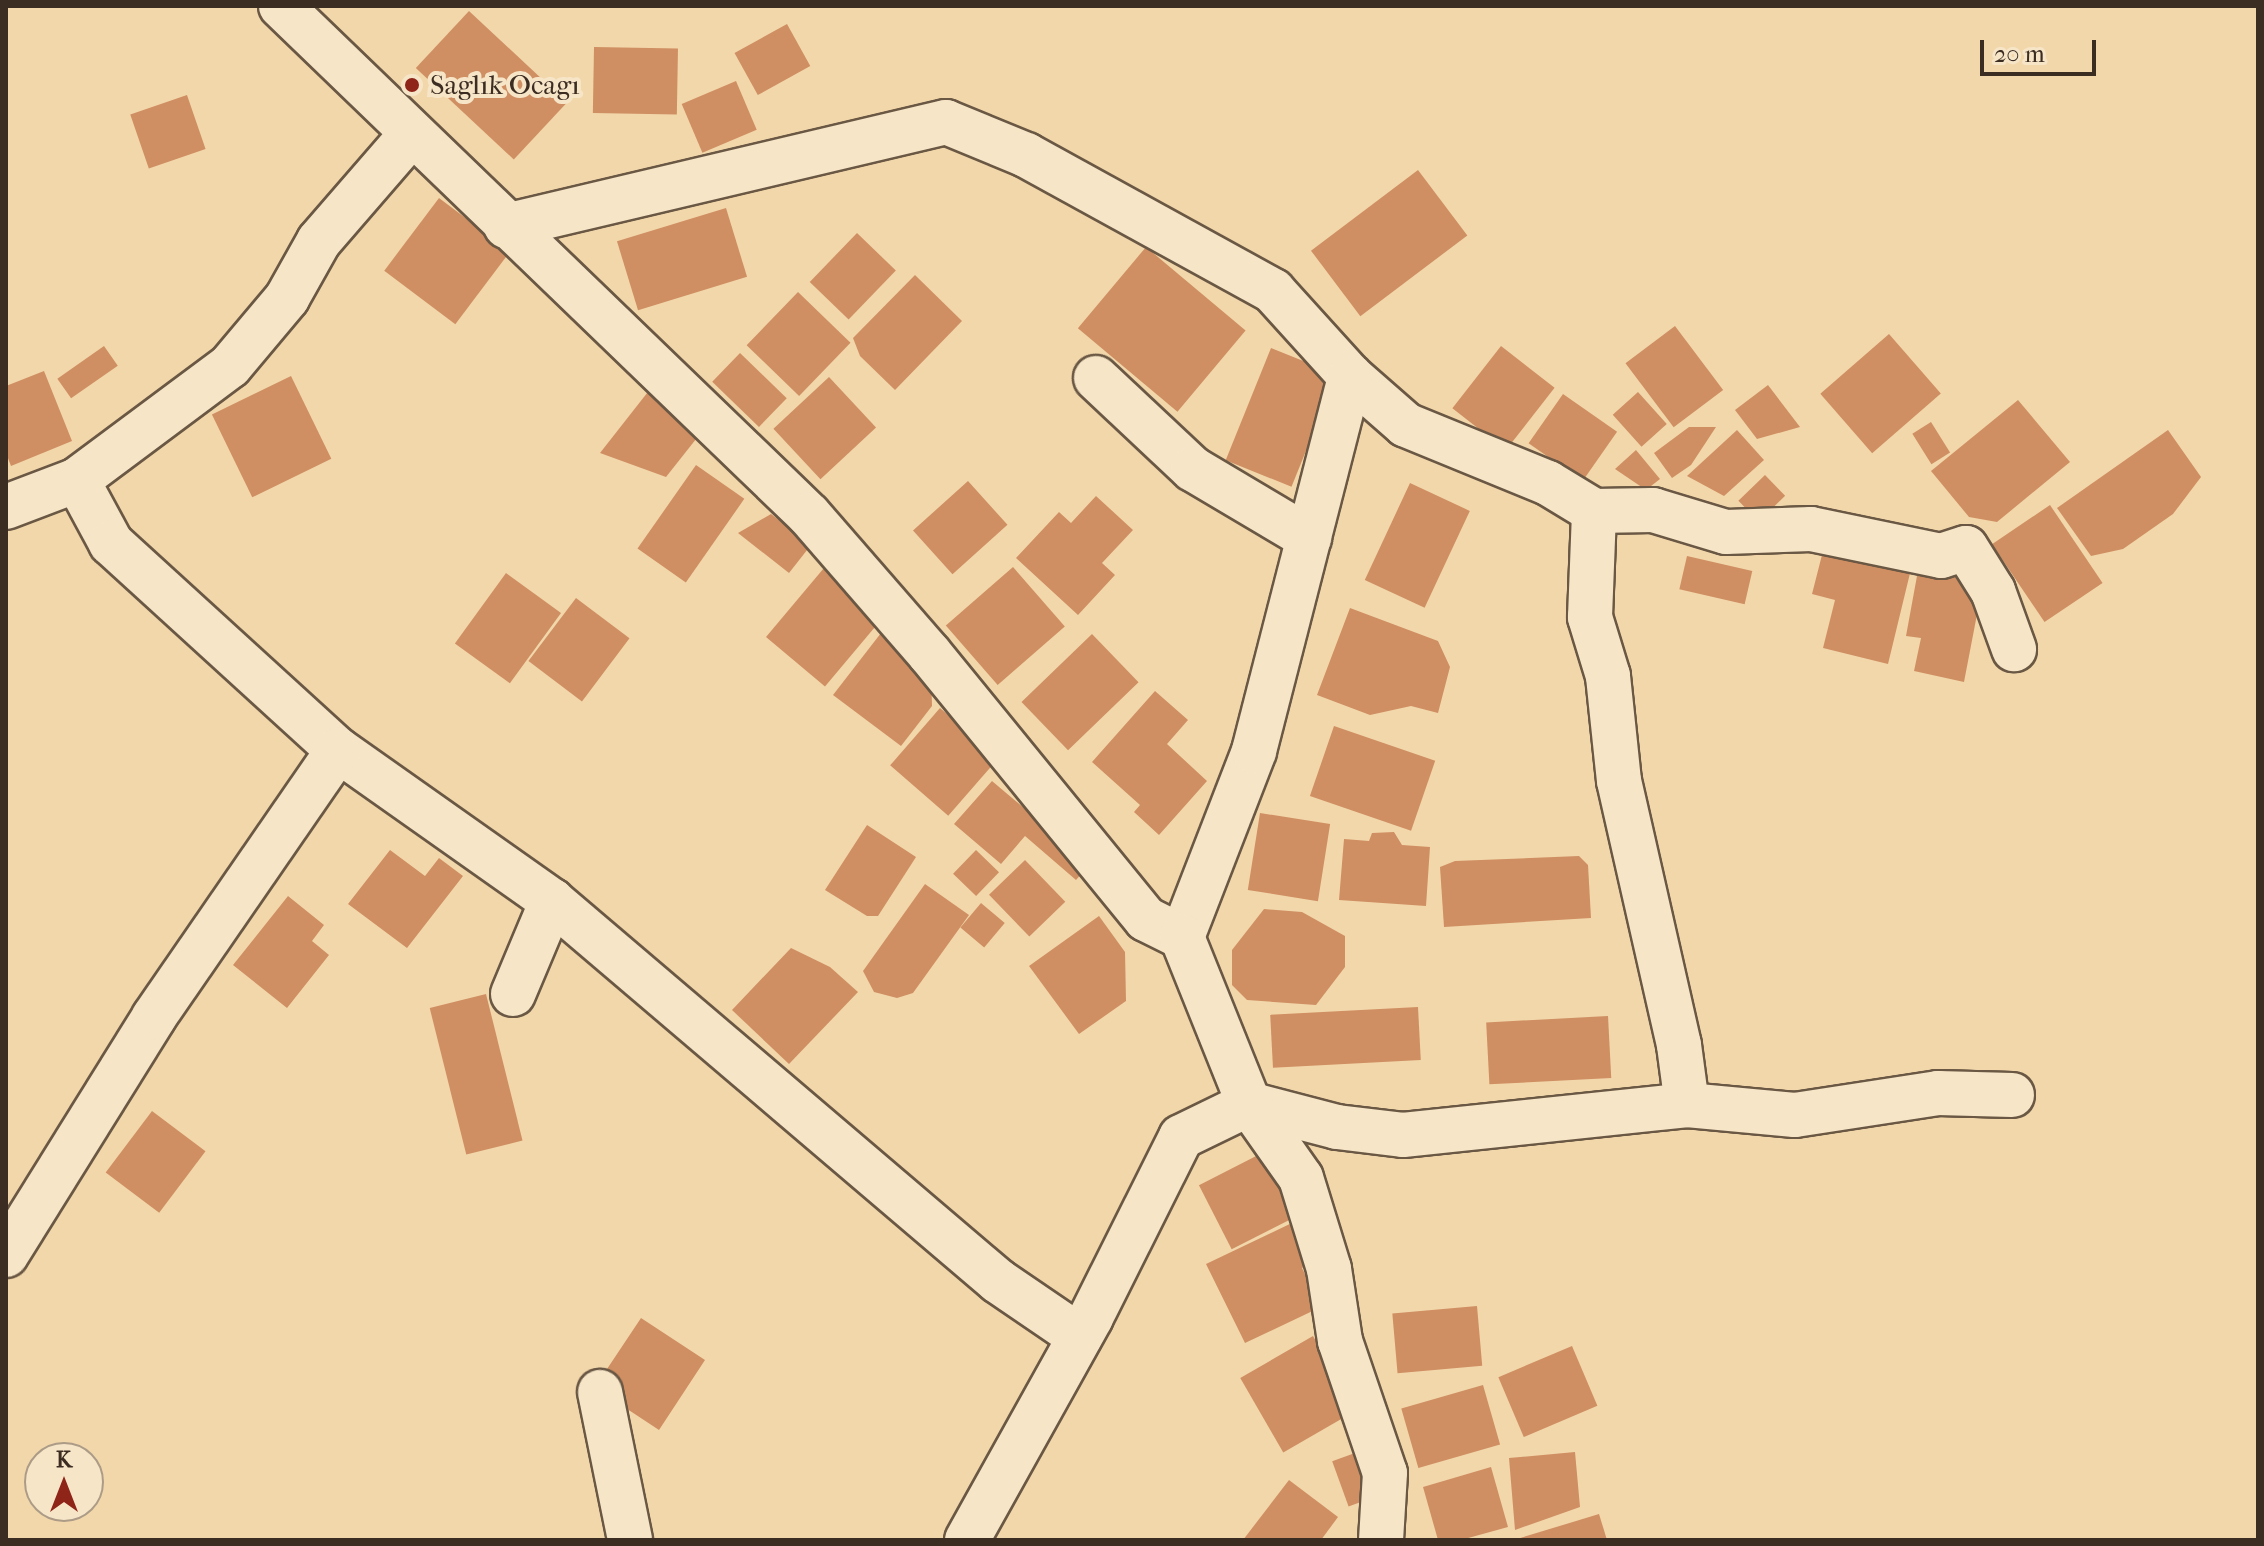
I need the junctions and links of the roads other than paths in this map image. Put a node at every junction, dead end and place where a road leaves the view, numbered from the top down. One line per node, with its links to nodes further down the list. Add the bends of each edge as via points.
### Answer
1 (281, 6): 2 (street)
2 (410, 136): 3 (street); 6 (street, via 319,241 287,298 230,366)
3 (506, 226): 4 (street, via 946,122 1026,155 1273,291); 13 (street, via 809,515 1146,919)
4 (1350, 376): 8 (street, via 1406,425 1548,483); 9 (street)
5 (1096, 378): 9 (street, via 1193,469)
6 (77, 480): 7 (street); 11 (street, via 111,543)
7 (6, 507)
8 (1594, 511): 10 (street, via 1653,510 1726,532 1811,529 1941,556 1966,548 1993,591); 17 (street, via 1590,617 1613,705 1619,781 1679,1045)
9 (1309, 538): 13 (street, via 1254,751)
10 (2014, 649)
11 (338, 750): 12 (street); 18 (street, via 154,1017)
12 (552, 901): 14 (street); 19 (street, via 998,1281)
13 (1182, 937): 16 (street)
14 (513, 994)
15 (2012, 1095): 17 (street, via 1938,1093 1795,1115)
16 (1249, 1104): 17 (street, via 1337,1127 1403,1135); 19 (street, via 1181,1137); 21 (street, via 1301,1178 1325,1254 1340,1341 1385,1473)
17 (1687, 1105)
18 (6, 1255)
19 (1080, 1337): 23 (street)
20 (600, 1392): 22 (street)
21 (1383, 1539)
22 (630, 1540)
23 (967, 1540)

